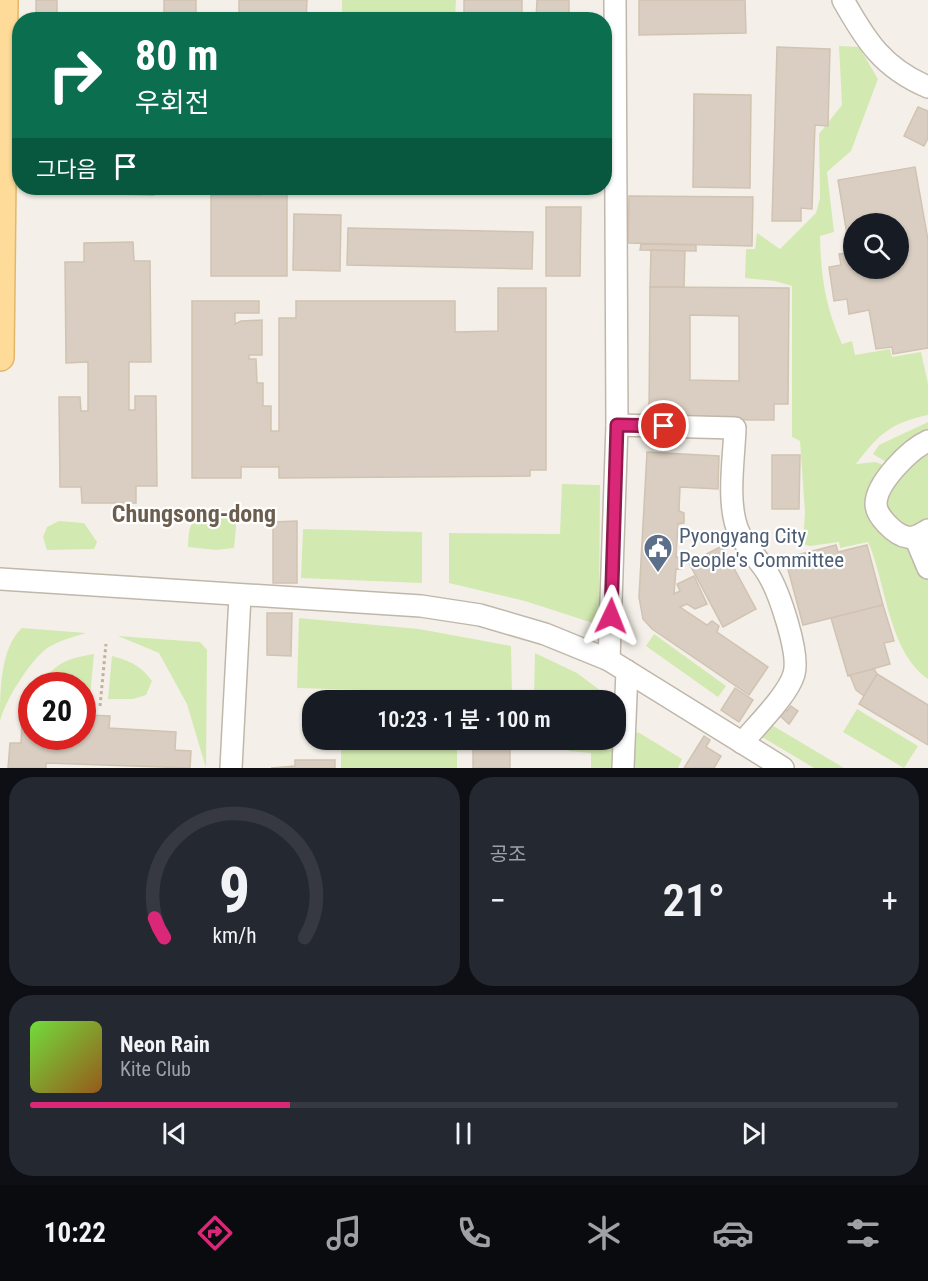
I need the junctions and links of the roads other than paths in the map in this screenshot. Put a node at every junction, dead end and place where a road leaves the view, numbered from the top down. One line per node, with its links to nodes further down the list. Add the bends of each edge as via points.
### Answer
1 (4, 0): 5 (main road)
2 (615, 0): 6 (street)
3 (843, 0): 4 (street, via 888,65)
4 (928, 87)
5 (0, 357)
6 (617, 433): 12 (street); 13 (street, via 735,428 734,503 738,529 769,575 779,598 793,652 794,673 788,687)
7 (928, 441): 8 (street, via 915,447 894,469 877,497 877,511 898,533 907,538)
8 (921, 534): 9 (street)
9 (928, 568)
10 (0, 579): 11 (street)
11 (240, 596): 12 (street, via 421,606 480,615 545,634); 15 (street)
12 (618, 666): 13 (street); 16 (street)
13 (742, 743): 14 (street)
14 (776, 766)
15 (231, 768)
16 (623, 768)

